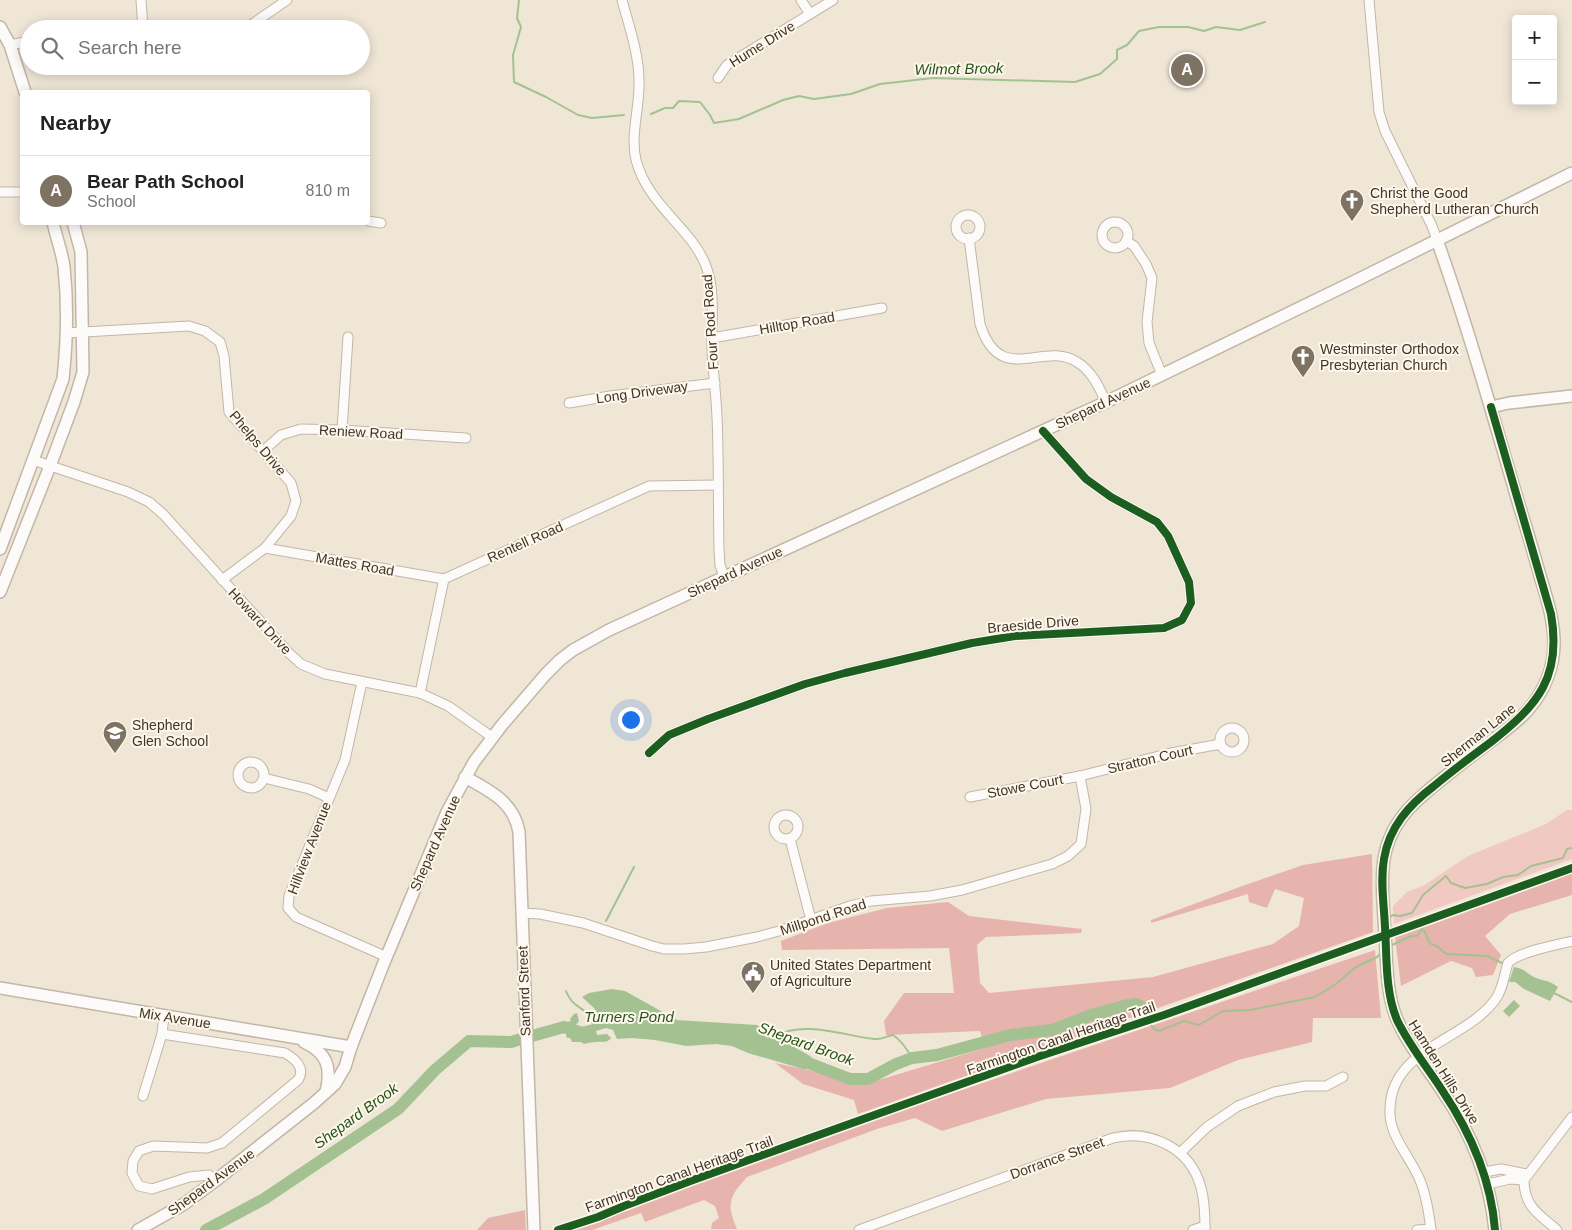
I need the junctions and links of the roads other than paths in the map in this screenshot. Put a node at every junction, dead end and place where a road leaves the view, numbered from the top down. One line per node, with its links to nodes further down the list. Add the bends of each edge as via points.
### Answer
1 (141, 0): 8 (street)
2 (287, 0): 9 (street)
3 (622, 0): 29 (street, Four Rod Road, via 639,78 634,146 637,162 648,188 706,264 710,282)
4 (801, 0): 7 (street)
5 (833, 0): 7 (street, Hume Drive)
6 (1369, 0): 23 (street, via 1380,117)
7 (810, 14): 13 (street, Hume Drive, via 727,64)
8 (142, 20)
9 (258, 20)
10 (0, 27): 12 (street)
11 (20, 43): 12 (street)
12 (10, 45): 14 (street)
13 (718, 78)
14 (23, 90)
15 (1572, 173): 23 (street, Shepard Avenue)
16 (0, 192): 17 (street)
17 (20, 192)
18 (370, 221): 19 (street)
19 (381, 223)
20 (54, 225): 27 (street, via 63,266)
21 (74, 225): 26 (street, via 81,252)
22 (970, 238): 33 (street, via 980,324 989,344 1008,358 1021,360 1050,355 1076,361 1096,381)
23 (1437, 240): 30 (street, Shepard Avenue); 35 (street, Sherman Lane)
24 (1126, 241): 30 (street, via 1142,257 1152,278 1147,322 1149,343)
25 (882, 308): 29 (street, Hilltop Road)
26 (83, 332): 27 (street, Phelps Drive); 39 (street, Phelps Drive, via 189,326 205,331 220,342 229,412); 41 (street, via 83,372)
27 (66, 333): 40 (street, via 63,379)
28 (348, 337): 36 (street)
29 (712, 338): 31 (street, Four Rod Road)
30 (1162, 375): 33 (street, Shepard Avenue)
31 (715, 383): 34 (street, Long Driveway); 42 (street, Four Rod Road)
32 (1572, 396): 35 (street)
33 (1106, 402): 37 (street, Shepard Avenue)
34 (570, 403)
35 (1491, 408): 64 (street, Sherman Lane, via 1550,614 1554,655 1543,688 1527,711 1423,794 1402,815 1392,832 1383,868)
36 (342, 430): 38 (street, Reniew Road); 39 (street, Reniew Road, via 301,429 281,435)
37 (1043, 431): 45 (street, Shepard Avenue); 53 (street, Braeside Drive, via 1086,479 1157,522 1168,536 1189,582 1191,603 1182,620 1164,628 1015,636 845,673 708,719 670,735)
38 (466, 438)
39 (263, 451): 43 (street, Phelps Drive, via 291,483 296,501 291,516)
40 (34, 460): 41 (street, Howard Drive); 44 (street)
41 (50, 466): 47 (street, Howard Drive, via 149,502); 48 (street)
42 (718, 485): 45 (street, Four Rod Road, via 720,565); 46 (street, Rentell Road, via 649,486)
43 (265, 548): 46 (street, Mattes Road); 47 (street, Phelps Drive)
44 (0, 549)
45 (724, 577): 51 (street, Shepard Avenue, via 573,650 546,674)
46 (444, 579): 50 (street)
47 (222, 580): 49 (street, Howard Drive, via 301,664 325,674)
48 (0, 592)
49 (362, 682): 50 (street, Howard Drive); 58 (street, Hillview Avenue, via 345,760)
50 (420, 693): 51 (street, Howard Drive, via 448,706)
51 (492, 737): 56 (street, Shepard Avenue)
52 (1221, 744): 54 (street, Stratton Court)
53 (650, 753)
54 (1080, 776): 57 (street, Stowe Court); 61 (street, Millpond Road, via 1086,809 1082,844 1068,856 1052,864 962,890 871,901)
55 (264, 778): 58 (street, via 309,789)
56 (466, 778): 60 (street, Sanford Street, via 501,800 514,815 519,832); 63 (street, Shepard Avenue, via 447,812)
57 (970, 797)
58 (329, 798): 63 (street, Hillview Avenue, via 289,896 288,908 296,917)
59 (790, 839): 61 (street)
60 (522, 913): 61 (street, Millpond Road, via 583,923 652,946 677,950 756,937); 83 (street, Sanford Street)
61 (811, 920)
62 (1572, 941): 70 (street, via 1511,959 1498,996 1486,1010 1473,1022)
63 (387, 957): 69 (street, Shepard Avenue)
64 (1388, 984): 70 (street, Hamden Hills Drive, via 1396,1018)
65 (0, 988): 66 (street, Mix Avenue)
66 (164, 1016): 67 (street); 68 (street, Mix Avenue)
67 (162, 1034): 73 (street); 78 (street, via 285,1053 300,1067 298,1080 222,1143 207,1148 153,1146 139,1151 133,1161 132,1173 139,1186 152,1190 200,1175 209,1175)
68 (294, 1037): 69 (street, Mix Avenue); 72 (street, via 311,1045 326,1059 329,1081)
69 (351, 1047): 72 (street, Shepard Avenue, via 340,1077)
70 (1419, 1056): 76 (street, Hamden Hills Drive, via 1467,1131); 81 (street, via 1396,1083 1390,1115 1397,1139 1419,1178)
71 (1343, 1077): 75 (street, via 1326,1086 1304,1086 1274,1092 1238,1106 1207,1127)
72 (325, 1093): 78 (street, Shepard Avenue)
73 (143, 1096)
74 (1572, 1117): 77 (street)
75 (1180, 1153): 80 (street, Dorrance Street, via 1189,1162 1201,1186); 84 (street, Dorrance Street, via 1154,1139 1134,1136 1113,1138)
76 (1484, 1172): 77 (street, via 1501,1169); 79 (street, Hamden Hills Drive)
77 (1525, 1177): 79 (street); 88 (street, via 1527,1202)
78 (215, 1181): 82 (street, Shepard Avenue, via 184,1204)
79 (1488, 1184): 87 (street, Hamden Hills Drive)
80 (1205, 1228): 85 (street)
81 (1431, 1229): 86 (street)
82 (138, 1230)
83 (534, 1230)
84 (859, 1230)
85 (1193, 1230)
86 (1417, 1230)
87 (1495, 1230)
88 (1557, 1230)

